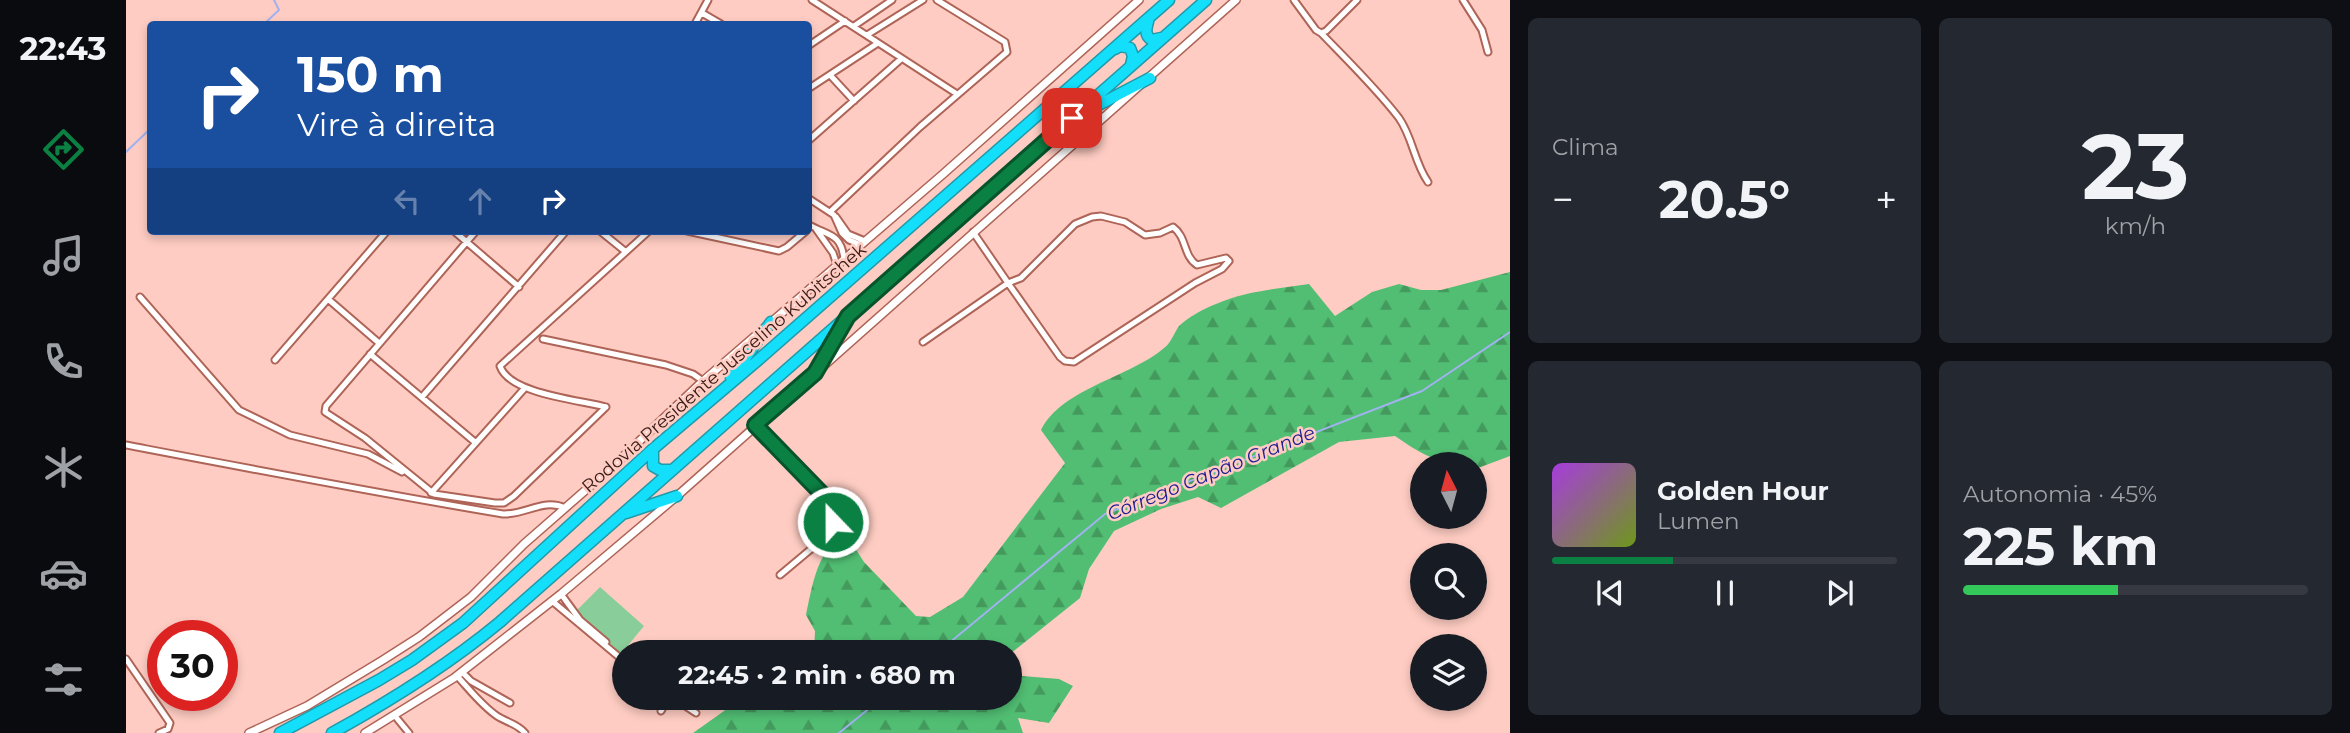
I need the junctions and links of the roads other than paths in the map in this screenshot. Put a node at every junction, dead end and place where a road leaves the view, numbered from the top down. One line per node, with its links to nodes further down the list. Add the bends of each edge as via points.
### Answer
1 (708, 0): 13 (street)
2 (812, 0): 17 (street)
3 (892, 0): 18 (street)
4 (923, 0): 20 (street)
5 (937, 0): 31 (street, via 1007,47 1007,52)
6 (1139, 0): 53 (main road)
7 (1169, 0): 14 (highway, Rodovia Presidente Juscelino Kubitschek)
8 (1206, 0): 21 (highway)
9 (1236, 0): 29 (main road)
10 (1294, 0): 19 (street)
11 (1357, 0): 19 (street)
12 (1463, 0): 25 (street, via 1482,30)
13 (702, 13): 15 (street); 16 (street)
14 (1150, 18): 21 (highway, via 1149,38); 24 (highway, Rodovia Presidente Juscelino Kubitschek)
15 (697, 21)
16 (716, 21)
17 (845, 21): 18 (street); 22 (street)
18 (853, 26): 20 (street)
19 (1321, 33): 35 (street, via 1399,118)
20 (867, 35): 23 (street)
21 (1164, 37): 27 (highway)
22 (812, 43)
23 (878, 43): 26 (street); 28 (street)
24 (1112, 49): 27 (highway, via 1130,48); 70 (highway, Rodovia Presidente Juscelino Kubitschek)
25 (1488, 52)
26 (901, 59): 31 (street); 32 (street)
27 (1131, 66): 33 (highway)
28 (830, 75): 30 (street); 32 (street)
29 (1150, 78): 33 (highway); 41 (main road)
30 (812, 86)
31 (957, 94): 37 (street)
32 (854, 101): 34 (street)
33 (1072, 118): 60 (highway)
34 (812, 138)
35 (1428, 182)
36 (812, 201): 37 (street)
37 (832, 214): 40 (street); 53 (street, via 848,234)
38 (812, 229): 42 (street)
39 (812, 230): 55 (street)
40 (840, 230): 42 (street); 51 (street); 53 (street, via 849,240)
41 (973, 232): 56 (street); 67 (main road)
42 (829, 233): 51 (street)
43 (384, 235): 59 (street)
44 (459, 235): 52 (street)
45 (473, 235): 52 (street)
46 (563, 235): 57 (street)
47 (605, 235): 54 (street)
48 (645, 235): 54 (street)
49 (705, 235): 50 (street, via 779,251)
50 (802, 235)
51 (836, 238): 55 (street, via 842,247)
52 (467, 242): 57 (street); 64 (street)
53 (863, 243): 55 (main road)
54 (626, 252): 69 (street, via 503,362 502,372)
55 (840, 262): 61 (main road)
56 (1009, 283): 56 (street, via 1021,278 1068,229 1092,217 1125,222 1144,235 1173,227 1193,263 1229,260 1222,269 1073,362 1060,357); 63 (street)
57 (519, 286): 71 (street)
58 (140, 297): 77 (street, via 239,410 290,435 368,454)
59 (328, 299): 64 (street); 66 (street)
60 (848, 316): 67 (highway); 76 (highway)
61 (771, 321): 68 (main road); 70 (highway)
62 (543, 338): 68 (street, via 666,365)
63 (923, 342)
64 (379, 343): 65 (street)
65 (370, 354): 71 (street); 77 (street, via 324,410)
66 (275, 360)
67 (815, 373): 72 (main road)
68 (703, 380): 80 (main road)
69 (524, 388): 73 (street); 78 (street, via 606,407 506,502 466,501)
70 (722, 391): 75 (highway, Rodovia Presidente Juscelino Kubitschek)
71 (422, 397): 73 (street)
72 (755, 425): 79 (main road); 82 (street, via 816,486 834,511 829,534)
73 (476, 443): 78 (street)
74 (126, 445): 80 (street, via 503,514 551,503)
75 (653, 449): 76 (highway, via 653,466); 95 (highway, Rodovia Presidente Juscelino Kubitschek, via 448,634 379,680)
76 (671, 470): 81 (highway)
77 (412, 478): 78 (street)
78 (431, 493)
79 (677, 496): 81 (highway); 83 (main road)
80 (565, 509): 94 (main road, via 471,597 419,637 307,706)
81 (619, 515): 96 (highway, via 460,654)
82 (780, 575)
83 (561, 594): 84 (main road); 85 (street, via 580,620)
84 (552, 601): 86 (street); 88 (main road)
85 (612, 648)
86 (612, 649)
87 (126, 659): 93 (street, via 170,723)
88 (459, 674): 89 (street); 92 (main road); 99 (street, via 483,705)
89 (510, 703)
90 (691, 710): 91 (street)
91 (696, 713)
92 (395, 716): 97 (main road); 98 (street)
93 (159, 733)
94 (249, 733)
95 (280, 733)
96 (332, 733)
97 (365, 733)
98 (409, 733)
99 (525, 733)

